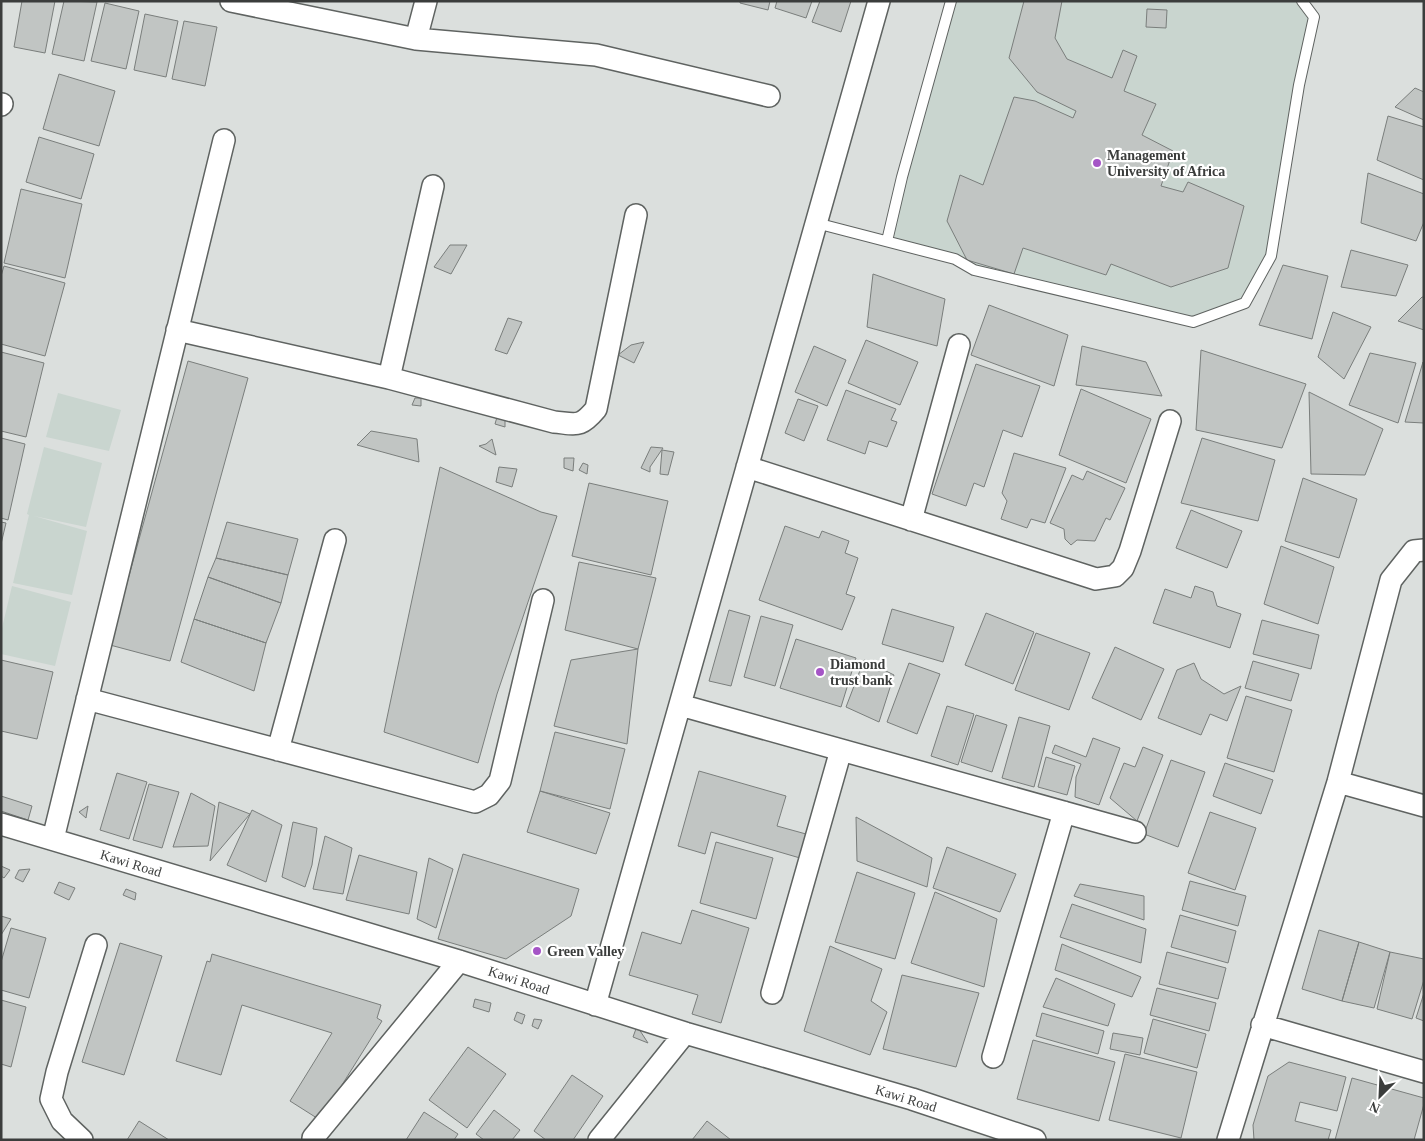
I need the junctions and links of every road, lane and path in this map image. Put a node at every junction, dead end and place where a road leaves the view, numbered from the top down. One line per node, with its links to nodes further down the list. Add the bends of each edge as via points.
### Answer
1 (232, 1): 6 (street)
2 (426, 1): 6 (street)
3 (879, 1): 11 (street)
4 (951, 1): 12 (lane)
5 (1302, 1): 12 (lane, via 1314,17 1299,85 1271,256 1245,303 1193,322 974,270 955,259)
6 (416, 39): 7 (street, via 596,55)
7 (769, 96)
8 (224, 140): 13 (street)
9 (433, 186): 15 (street)
10 (636, 215): 15 (street, via 596,409 587,420 580,423 554,422)
11 (816, 223): 12 (lane); 17 (street)
12 (887, 241)
13 (177, 330): 15 (street); 22 (street)
14 (959, 345): 18 (street)
15 (389, 378)
16 (1170, 421): 18 (street, via 1130,551 1123,568 1115,576 1096,580)
17 (747, 467): 18 (street); 23 (street)
18 (911, 520)
19 (335, 540): 24 (street)
20 (1424, 550): 26 (street, via 1414,551 1391,580)
21 (543, 600): 24 (street, via 500,780 489,795 475,802)
22 (87, 699): 24 (street); 31 (street)
23 (680, 705): 25 (street); 35 (street)
24 (278, 750)
25 (841, 750): 28 (street); 34 (street)
26 (1338, 782): 27 (street); 36 (street)
27 (1424, 806)
28 (1064, 812): 30 (street); 38 (street)
29 (1, 824): 31 (street, Kawi Road)
30 (1135, 832)
31 (53, 839): 33 (street, Kawi Road)
32 (96, 945): 41 (street, via 51,1099 62,1121)
33 (459, 960): 35 (street, Kawi Road); 40 (street)
34 (772, 993)
35 (595, 1004): 37 (street, Kawi Road)
36 (1262, 1026): 39 (street); 44 (street)
37 (685, 1033): 42 (street); 43 (street, Kawi Road, via 912,1099)
38 (993, 1057)
39 (1424, 1072)
40 (313, 1138)
41 (82, 1140)
42 (599, 1140)
43 (1035, 1140)
44 (1228, 1140)

